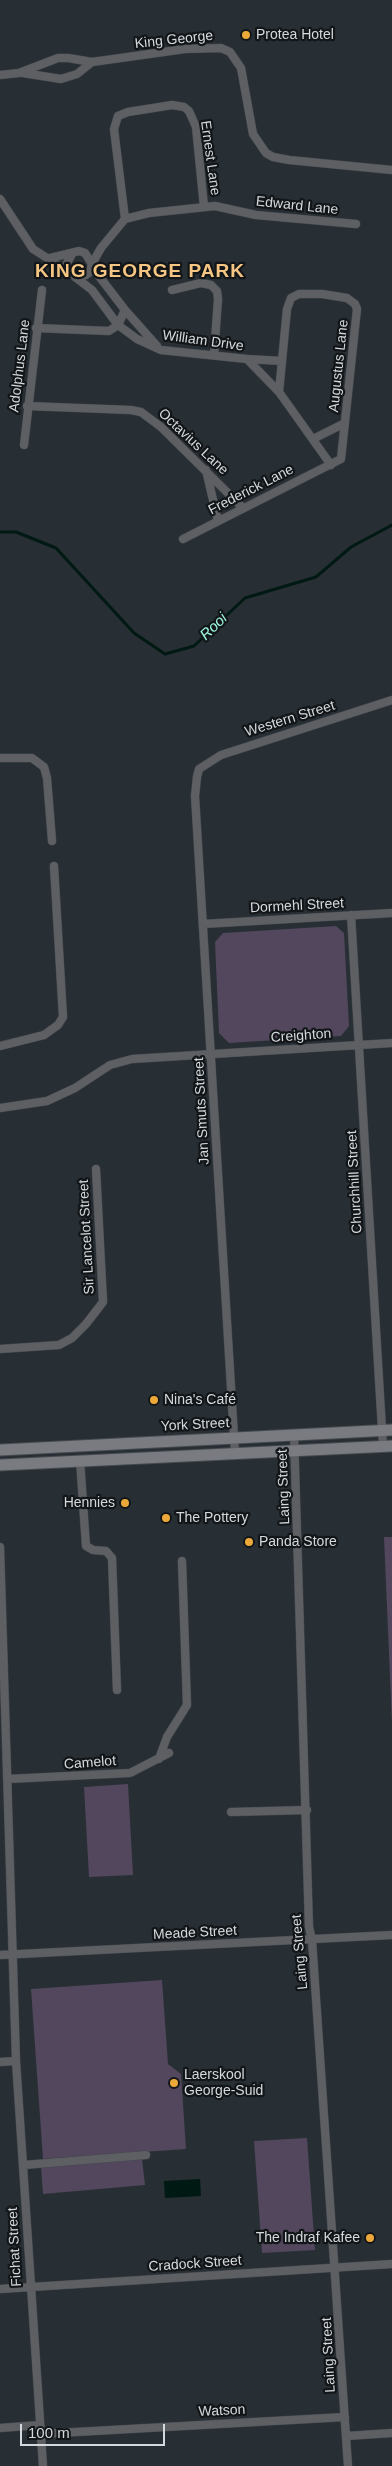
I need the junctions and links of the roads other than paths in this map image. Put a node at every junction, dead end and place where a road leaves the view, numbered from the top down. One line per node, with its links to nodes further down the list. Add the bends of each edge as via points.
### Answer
1 (92, 62): 2 (street, King George, via 58,58); 2 (street, King George, via 77,74 62,79); 4 (street, King George, via 185,49 221,48 230,52 241,68 253,134 266,153 289,160)
2 (19, 73): 3 (street, King George)
3 (0, 75)
4 (392, 170)
5 (0, 199): 12 (street, William Drive, via 33,249)
6 (204, 207): 7 (street, Edward Lane); 7 (street, Ernest Lane, via 196,127 189,111 172,105 118,116 114,129); 8 (street, Edward Lane, via 227,207 256,215)
7 (125, 219): 9 (street)
8 (356, 224)
9 (101, 248): 10 (street); 13 (street)
10 (83, 252): 11 (street); 13 (street, via 89,256)
11 (72, 254): 12 (street); 14 (street, via 67,263)
12 (50, 258): 14 (street, William Drive)
13 (92, 265): 14 (street, via 86,276); 17 (street)
14 (72, 274): 18 (street, William Drive, via 92,290)
15 (42, 290): 19 (street, Adolphus Lane)
16 (172, 290): 21 (street, via 201,283 211,285 217,291)
17 (125, 310): 18 (street); 20 (street)
18 (118, 325): 19 (street, via 106,332); 20 (street, William Drive, via 137,339)
19 (36, 328): 25 (street, Adolphus Lane)
20 (161, 350): 21 (street, William Drive)
21 (214, 355): 22 (street, William Drive)
22 (247, 359): 23 (street); 24 (street, William Drive)
23 (282, 361): 24 (street, Augustus Lane); 26 (street, Augustus Lane, via 291,298 300,294 322,294 347,298 355,304)
24 (279, 392): 27 (street, William Drive)
25 (27, 406): 28 (street, Adolphus Lane); 30 (street, Octavius Lane, via 141,412)
26 (345, 423): 27 (street); 29 (street, Augustus Lane, via 342,457)
27 (313, 440): 29 (street, William Drive)
28 (24, 444)
29 (331, 465): 31 (street, Frederick Lane)
30 (206, 470): 31 (street, Octavius Lane); 32 (street)
31 (243, 508): 32 (street, Frederick Lane)
32 (218, 521): 33 (street, Frederick Lane)
33 (183, 539)
34 (392, 700): 36 (street, Western Street, via 221,755)
35 (0, 758): 37 (street, via 32,758 44,767)
36 (199, 769): 41 (street, Jan Smuts Street, via 195,796)
37 (52, 841)
38 (54, 866): 44 (street, via 63,1017 44,1035)
39 (392, 913): 40 (street, Dormehl Street)
40 (351, 915): 41 (street, Dormehl Street); 43 (street, Churchhill Street)
41 (203, 924): 45 (street, Jan Smuts Street)
42 (392, 1043): 43 (street, Creighton)
43 (359, 1045): 45 (street, Creighton); 49 (street, Churchhill Street)
44 (0, 1046)
45 (211, 1054): 46 (street, Creighton, via 121,1061 59,1097 41,1103); 51 (street, Jan Smuts Street)
46 (0, 1108)
47 (96, 1170): 48 (street, Sir Lancelot Street, via 103,1302 72,1338 59,1344)
48 (0, 1349)
49 (387, 1430): 50 (main road, York Street); 52 (street, Churchhill Street)
50 (294, 1434): 51 (main road, York Street); 54 (street, Laing Street)
51 (234, 1438): 53 (main road, York Street); 55 (street, Jan Smuts Street)
52 (388, 1446): 54 (main road)
53 (0, 1450)
54 (294, 1450): 55 (main road); 66 (street, Laing Street)
55 (235, 1453): 56 (main road)
56 (80, 1460): 57 (main road); 61 (street, via 86,1546 106,1551 112,1558)
57 (0, 1464)
58 (0, 1548): 60 (street, Fichat Street)
59 (182, 1561): 63 (street, via 187,1705)
60 (1, 1631): 64 (street, Fichat Street)
61 (117, 1690)
62 (169, 1753): 63 (street, Camelot)
63 (158, 1759): 65 (street, Camelot, via 130,1772)
64 (3, 1769): 65 (street, Fichat Street)
65 (7, 1779): 70 (street, Fichat Street)
66 (307, 1810): 67 (street); 69 (street, Laing Street)
67 (231, 1812)
68 (392, 1936): 69 (street, Meade Street)
69 (312, 1940): 70 (street, Meade Street); 77 (street, Laing Street)
70 (13, 1954): 71 (street, Meade Street); 72 (street, Fichat Street)
71 (0, 1955)
72 (16, 2061): 73 (street); 75 (street, Fichat Street)
73 (0, 2062)
74 (146, 2155): 75 (street)
75 (24, 2165): 78 (street, Fichat Street)
76 (392, 2264): 77 (street, Cradock Street)
77 (335, 2267): 78 (street, Cradock Street); 80 (street, Laing Street)
78 (30, 2287): 79 (street, Cradock Street); 81 (street, Fichat Street)
79 (0, 2289)
80 (345, 2417): 84 (street, Watson); 85 (street, Laing Street)
81 (40, 2425): 82 (street); 84 (street, Fichat Street)
82 (0, 2428)
83 (392, 2433): 85 (street)
84 (40, 2434): 86 (street, Fichat Street)
85 (346, 2436): 87 (street, Laing Street)
86 (43, 2466)
87 (348, 2466)

